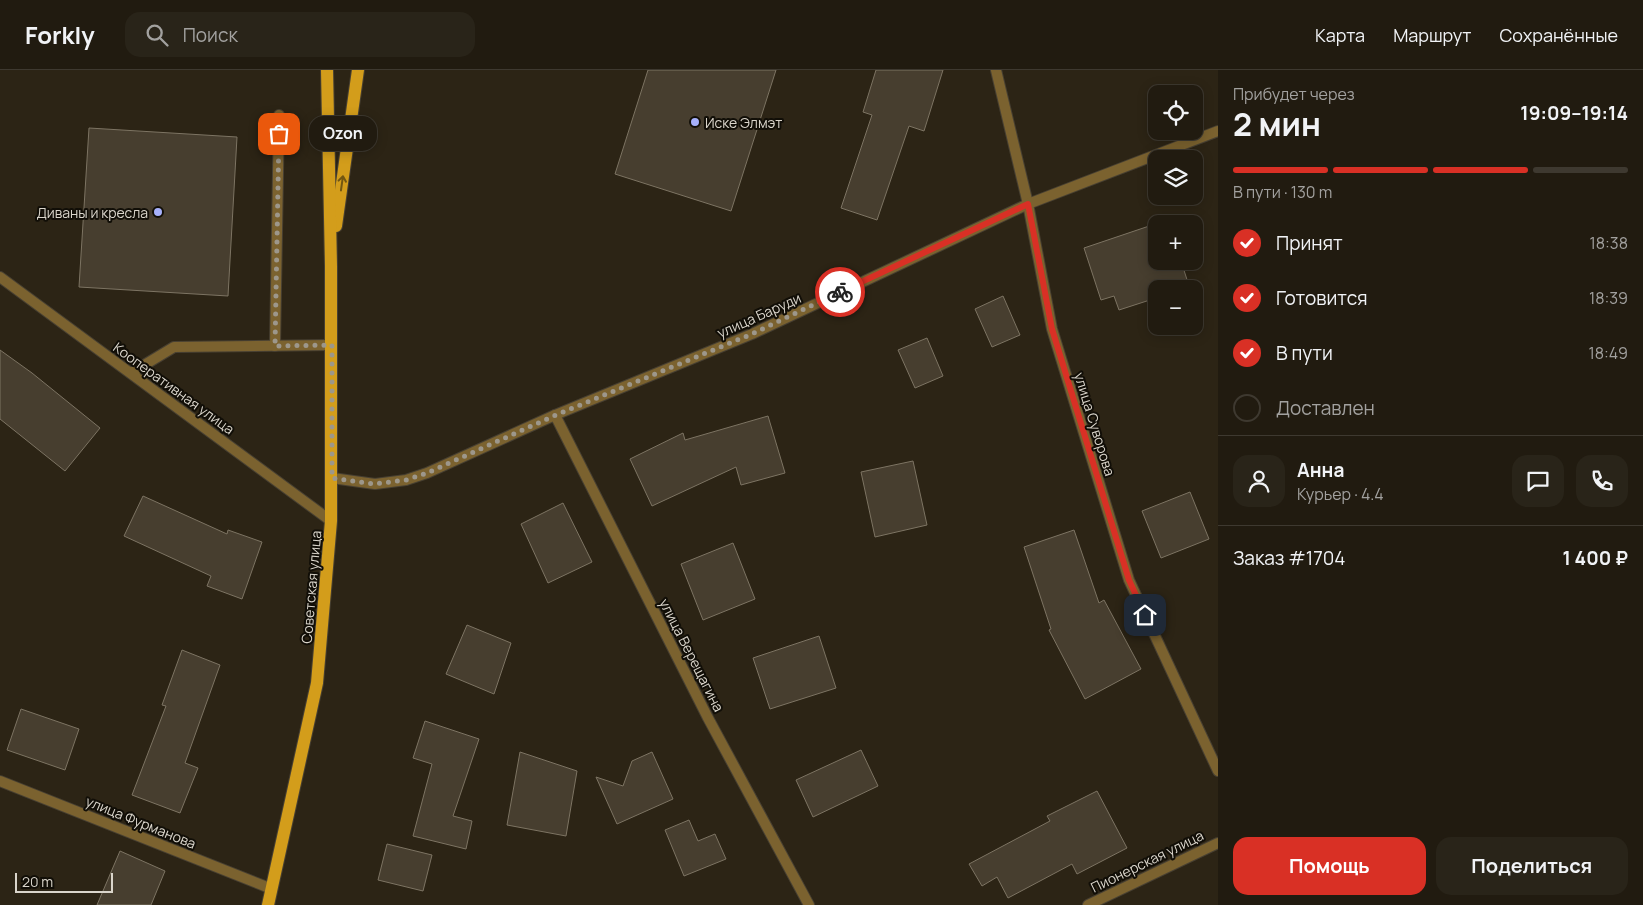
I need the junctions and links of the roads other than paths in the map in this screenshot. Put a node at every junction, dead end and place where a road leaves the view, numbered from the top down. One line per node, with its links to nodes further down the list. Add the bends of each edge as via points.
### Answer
1 (327, 70): 7 (main road, Советская улица)
2 (358, 70): 7 (main road, Советская улица, one-way to 2)
3 (996, 70): 6 (street, улица Суворова)
4 (279, 115): 10 (street)
5 (1218, 132): 6 (street, улица Баруди)
6 (1028, 204): 12 (street, улица Баруди, via 752,334); 15 (street, улица Суворова, via 1052,329 1129,580)
7 (331, 266): 9 (main road, Советская улица)
8 (0, 277): 11 (street, Кооперативная улица)
9 (332, 345): 10 (street); 13 (main road, Советская улица)
10 (275, 346): 11 (street, via 174,347)
11 (131, 373): 14 (street, Кооперативная улица)
12 (556, 415): 13 (street, улица Баруди, via 406,480 374,484); 20 (street, улица Верещагина, via 708,718)
13 (332, 478): 14 (main road, Советская улица)
14 (332, 521): 18 (main road, Советская улица, via 317,683)
15 (1218, 771)
16 (0, 781): 18 (street, улица Фурманова)
17 (1218, 842): 21 (street, Пионерская улица)
18 (272, 889): 19 (main road, Советская улица)
19 (268, 905)
20 (809, 905)
21 (1088, 905)

